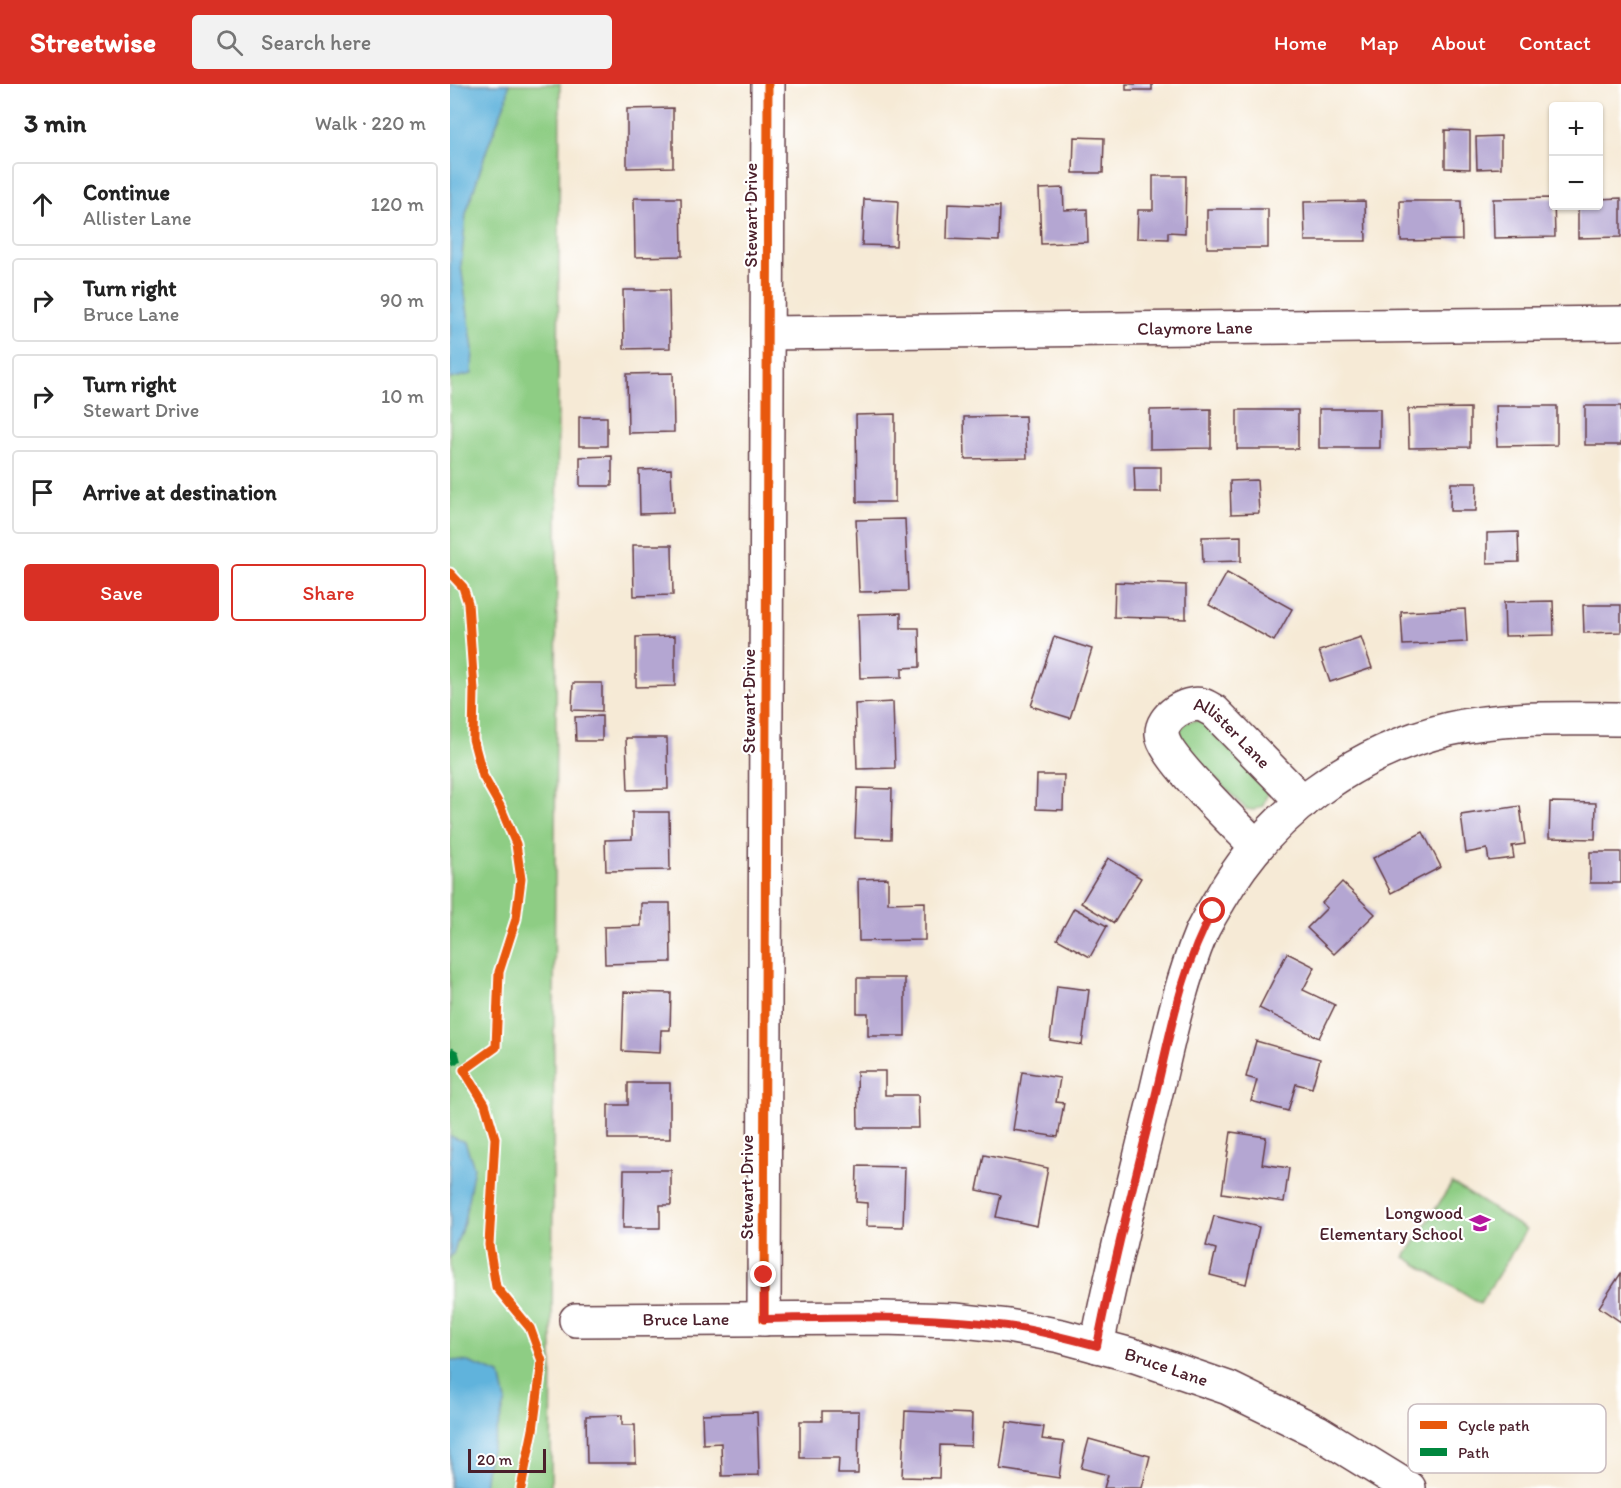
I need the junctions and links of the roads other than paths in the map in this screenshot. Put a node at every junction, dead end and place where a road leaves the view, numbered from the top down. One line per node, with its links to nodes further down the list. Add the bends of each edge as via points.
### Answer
1 (768, 84): 3 (street, Stewart Drive)
2 (1621, 323): 3 (street, Claymore Lane)
3 (767, 333): 7 (street, Stewart Drive)
4 (1621, 719): 5 (street, via 1509,721 1448,729 1360,763)
5 (1303, 802): 6 (street); 6 (street, Allister Lane, via 1214,711 1189,705 1169,717 1162,732 1164,744)
6 (1256, 846): 9 (street, via 1202,931 1183,985)
7 (764, 1319): 8 (street, Bruce Lane); 9 (street, Bruce Lane, via 955,1320 1008,1326)
8 (576, 1320)
9 (1097, 1346): 10 (street, Bruce Lane, via 1228,1388 1318,1432)
10 (1409, 1488)

